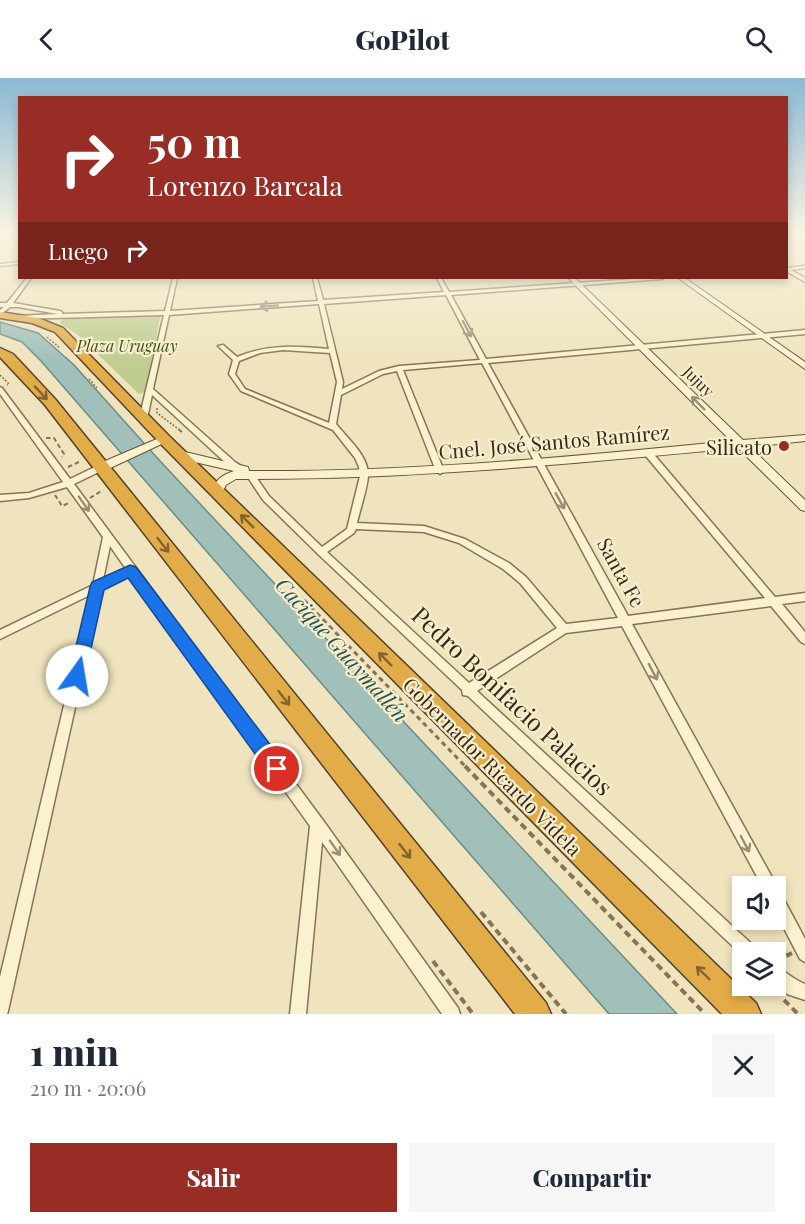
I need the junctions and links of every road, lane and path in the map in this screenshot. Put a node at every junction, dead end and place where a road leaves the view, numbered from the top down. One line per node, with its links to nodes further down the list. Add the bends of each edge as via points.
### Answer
1 (28, 279): 11 (street)
2 (175, 279): 12 (street)
3 (315, 279): 9 (street)
4 (440, 279): 8 (street, Santa Fe)
5 (633, 279): 7 (street)
6 (682, 279): 16 (street)
7 (574, 281): 8 (street); 18 (street, Jujuy)
8 (448, 294): 9 (street); 23 (street, Santa Fe, one-way to 23)
9 (319, 303): 12 (street, one-way to 12); 19 (street)
10 (0, 305): 11 (street)
11 (5, 312): 13 (street); 13 (street); 31 (highway, Gobernador Ricardo Videla, via 59,330)
12 (168, 312): 13 (street); 27 (street)
13 (80, 316)
14 (805, 332): 16 (street)
15 (46, 336): 21 (path)
16 (762, 336): 18 (street); 24 (street)
17 (221, 346): 22 (street)
18 (640, 346): 23 (street); 35 (street, Jujuy, one-way to 18)
19 (333, 351): 22 (street, via 279,347 248,353); 29 (street)
20 (0, 352): 39 (highway, one-way to 39, via 50,402)
21 (65, 353)
22 (236, 360): 32 (street, via 232,374 243,390)
23 (483, 361): 25 (street); 38 (street, Santa Fe)
24 (805, 366)
25 (399, 368): 29 (street, via 381,372); 40 (street)
26 (86, 375): 28 (path)
27 (150, 390): 31 (street); 41 (street, Pedro Bonifacio Palacios, via 232,464)
28 (102, 392)
29 (340, 393): 32 (street)
30 (2, 394): 43 (street)
31 (143, 419): 34 (highway, Gobernador Ricardo Videla)
32 (333, 428): 42 (street, via 359,457)
33 (805, 438): 35 (street, Cnel. José Santos Ramírez)
34 (155, 443): 37 (highway, Gobernador Ricardo Videla); 39 (street)
35 (739, 444): 36 (street, Cnel. José Santos Ramírez); 46 (street, Jujuy)
36 (648, 453): 38 (street, Cnel. José Santos Ramírez); 54 (street)
37 (181, 455): 41 (street, Cnel. José Santos Ramírez); 44 (highway, Gobernador Ricardo Videla)
38 (540, 465): 40 (street, Cnel. José Santos Ramírez); 55 (street, Santa Fe, one-way to 55)
39 (102, 467): 43 (street); 71 (highway, one-way to 71)
40 (440, 471): 42 (street, Cnel. José Santos Ramírez)
41 (248, 473): 42 (street, Cnel. José Santos Ramírez); 44 (street, Cnel. José Santos Ramírez, via 226,477); 49 (street, Pedro Bonifacio Palacios, via 266,498)
42 (364, 476): 47 (street)
43 (69, 483): 45 (street, via 27,498); 48 (street, one-way to 48)
44 (217, 492): 73 (highway, Gobernador Ricardo Videla, one-way to 44)
45 (0, 498)
46 (805, 507)
47 (354, 526): 49 (street); 56 (street, via 424,529 462,541 523,580)
48 (107, 537): 50 (street); 51 (street)
49 (321, 552): 59 (street, Pedro Bonifacio Palacios)
50 (130, 571): 51 (street); 60 (street)
51 (98, 587): 57 (street); 68 (street)
52 (299, 595): 72 (path)
53 (805, 597): 54 (street)
54 (773, 601): 55 (street); 58 (street)
55 (624, 620): 56 (street); 61 (street, Santa Fe, one-way to 61)
56 (564, 629): 59 (street)
57 (0, 635)
58 (805, 639)
59 (467, 691): 63 (street, Pedro Bonifacio Palacios)
60 (317, 824): 69 (street); 70 (street, one-way to 70)
61 (764, 876)
62 (786, 918): 64 (street)
63 (739, 942)
64 (804, 951): 65 (path)
65 (786, 957)
66 (786, 983): 67 (street)
67 (805, 992)
68 (0, 1011)
69 (298, 1014)
70 (452, 1014)
71 (535, 1014)
72 (705, 1014)
73 (745, 1014)

